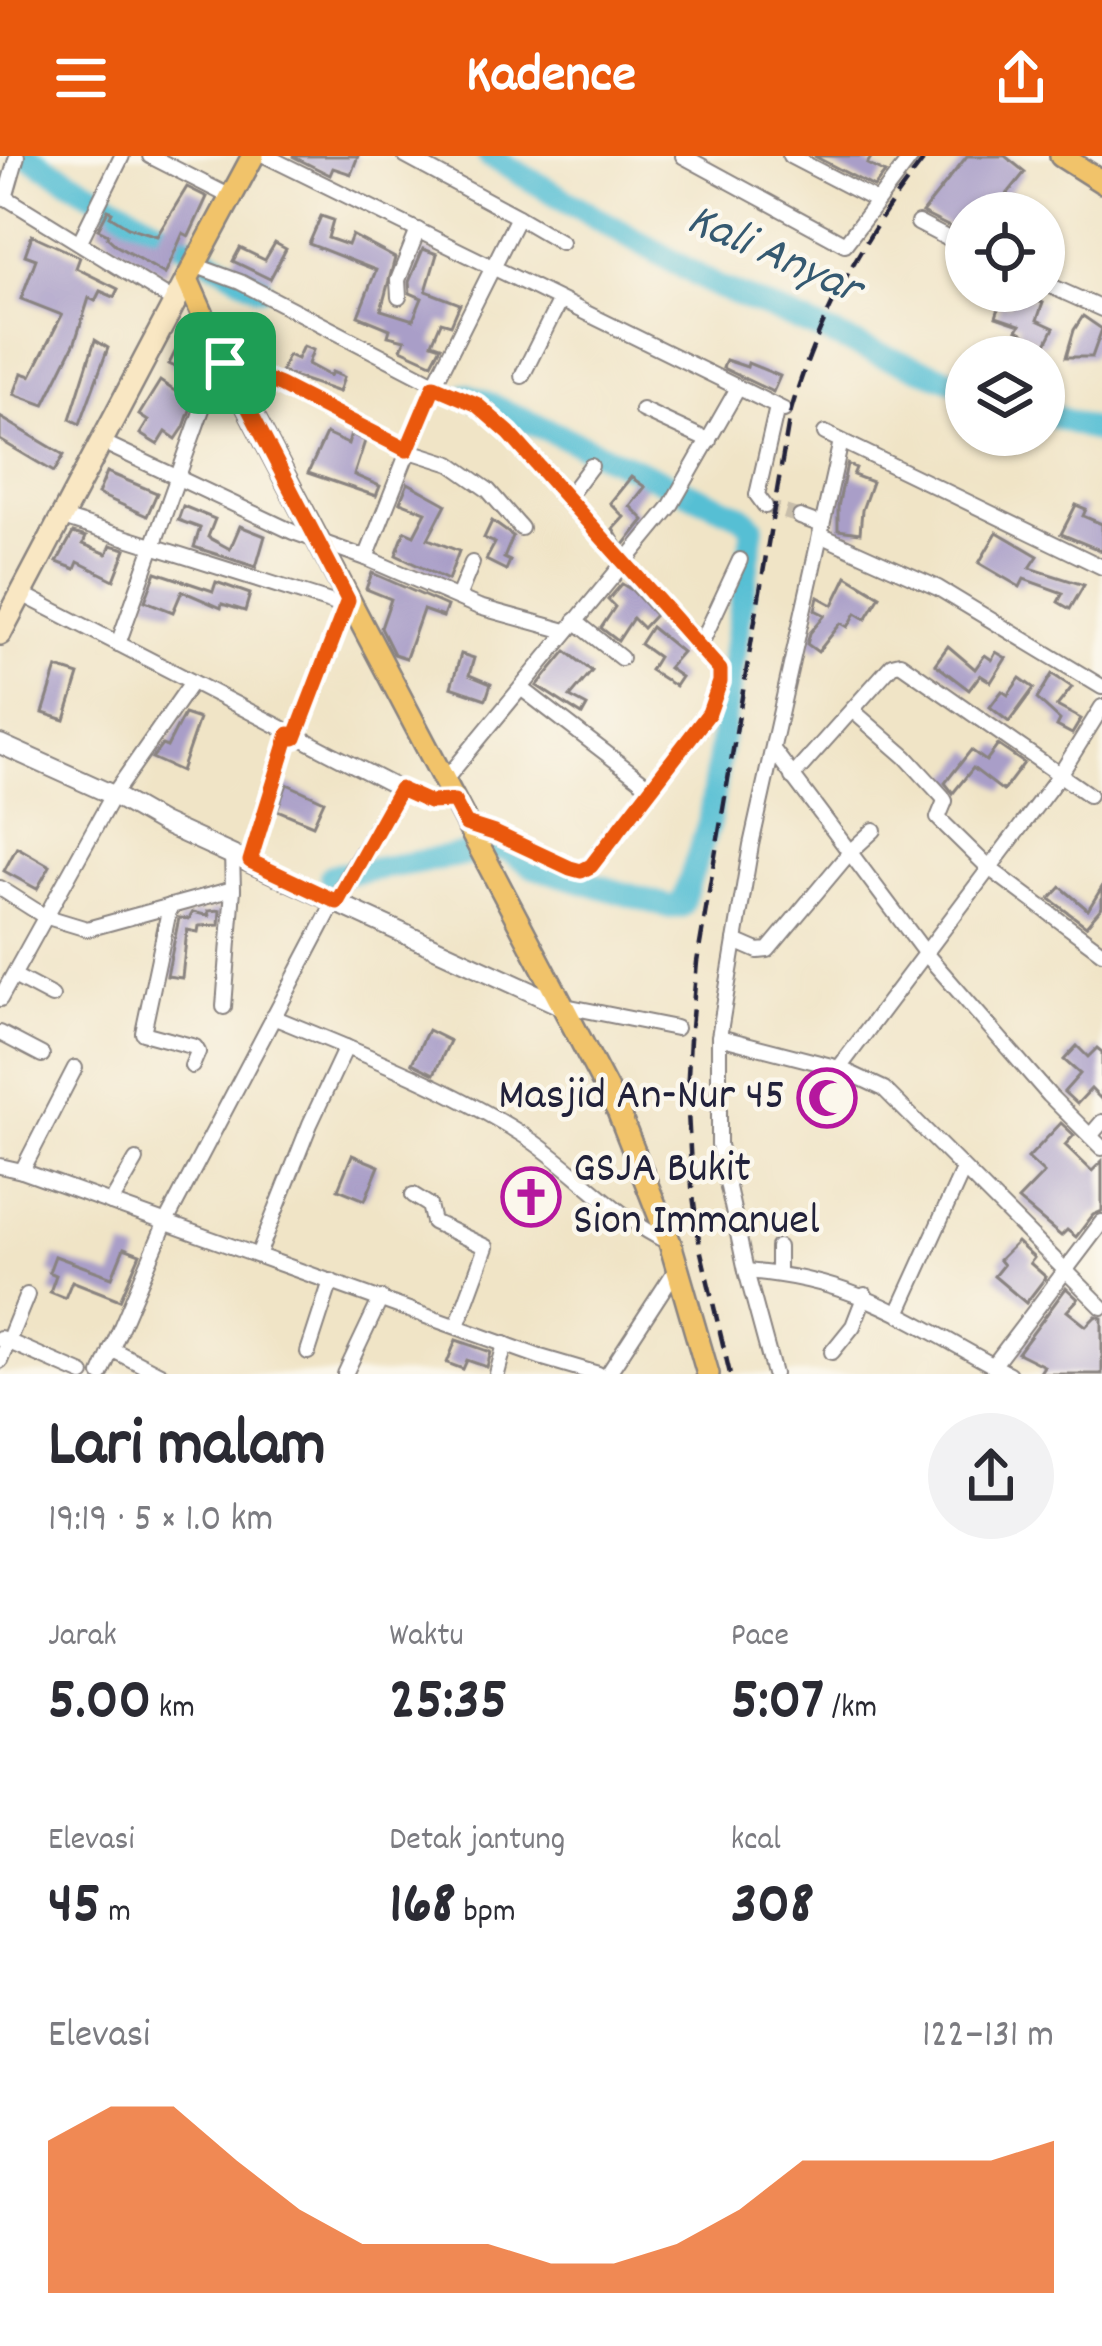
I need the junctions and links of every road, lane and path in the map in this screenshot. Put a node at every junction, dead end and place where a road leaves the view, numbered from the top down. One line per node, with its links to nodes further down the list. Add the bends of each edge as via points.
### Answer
1 (17, 156): 13 (street)
2 (122, 156): 20 (street)
3 (150, 156): 14 (street)
4 (253, 156): 14 (main road)
5 (266, 156): 18 (street)
6 (405, 156): 16 (street)
7 (683, 156): 11 (street)
8 (790, 156): 15 (street)
9 (912, 156): 15 (street)
10 (1061, 156): 12 (main road)
11 (708, 162): 15 (street, via 845,244)
12 (1086, 170)
13 (3, 196): 20 (street)
14 (229, 196): 22 (main road)
15 (878, 201)
16 (518, 218): 21 (street); 23 (street)
17 (918, 223): 19 (street)
18 (418, 230): 23 (street); 25 (street)
19 (945, 237)
20 (80, 241): 26 (street)
21 (561, 242)
22 (195, 263): 26 (main road); 29 (main road); 31 (street)
23 (493, 268): 27 (street); 31 (street)
24 (1065, 292): 28 (street)
25 (399, 297)
26 (175, 302): 37 (main road)
27 (560, 302): 30 (street); 32 (street)
28 (1102, 309)
29 (223, 359): 38 (street); 40 (street); 47 (main road)
30 (522, 376)
31 (438, 378): 38 (street); 41 (street, via 488,411)
32 (738, 388): 35 (street); 42 (street, via 780,409 757,495)
33 (642, 410): 35 (street)
34 (825, 433): 36 (street)
35 (709, 441): 52 (street)
36 (841, 441): 46 (street); 53 (street)
37 (102, 442): 40 (street); 43 (main road)
38 (407, 450): 45 (street, via 472,478); 49 (street)
39 (590, 466): 41 (street)
40 (178, 480): 47 (street); 48 (street)
41 (567, 498): 52 (street)
42 (765, 506)
43 (60, 517): 48 (street); 54 (main road)
44 (800, 517): 46 (street)
45 (521, 528)
46 (821, 530): 63 (street, via 943,591); 69 (street)
47 (320, 541): 49 (street); 56 (main road)
48 (154, 546): 56 (street); 59 (street)
49 (366, 558): 55 (street)
50 (740, 560): 60 (street)
51 (472, 563): 55 (street)
52 (624, 564): 57 (street); 60 (street)
53 (1102, 567)
54 (20, 592): 58 (main road); 59 (street)
55 (458, 597): 57 (street)
56 (347, 603): 67 (street); 77 (main road)
57 (570, 626): 61 (street); 64 (street)
58 (0, 634)
59 (118, 644): 62 (street)
60 (699, 648): 73 (street, via 720,670 715,700)
61 (621, 658)
62 (192, 682): 67 (street); 75 (street)
63 (1102, 687)
64 (521, 688): 73 (street); 77 (street)
65 (1102, 707): 70 (street)
66 (852, 710): 70 (street, via 892,665 909,665); 71 (street); 82 (street, via 942,796 938,818)
67 (292, 736): 74 (street); 81 (street)
68 (0, 744): 75 (street)
69 (774, 751): 71 (street); 72 (street)
70 (1061, 773): 76 (street); 82 (street)
71 (790, 775): 72 (street); 80 (street)
72 (767, 781): 88 (street)
73 (650, 787): 79 (street, via 581,871)
74 (400, 789): 77 (street); 85 (street)
75 (113, 795): 81 (street); 87 (street)
76 (1089, 795)
77 (443, 796): 79 (main road)
78 (874, 830): 80 (street)
79 (468, 831): 94 (main road)
80 (850, 853): 88 (street, via 768,950); 90 (street)
81 (241, 857): 84 (street); 85 (street)
82 (989, 868): 89 (street); 90 (street)
83 (0, 888): 87 (street)
84 (232, 889): 86 (street); 95 (street)
85 (340, 896): 94 (street); 96 (street)
86 (170, 906): 87 (street, via 87,929); 102 (street, via 143,1034 195,1047)
87 (44, 916): 91 (street)
88 (735, 940): 99 (street)
89 (1102, 952)
90 (926, 953): 104 (street); 106 (street)
91 (14, 976): 92 (street); 93 (street)
92 (52, 996)
93 (0, 999)
94 (560, 1005): 97 (street); 116 (main road, via 637,1152)
95 (224, 1007)
96 (273, 1017): 100 (street); 114 (street)
97 (676, 1028)
98 (0, 1033): 101 (street)
99 (718, 1037): 104 (street); 121 (street, via 719,1145)
100 (346, 1047): 116 (street, via 520,1133 625,1218); 118 (street)
101 (42, 1055)
102 (192, 1066)
103 (75, 1068): 110 (street)
104 (838, 1068): 111 (street, via 884,1089)
105 (1102, 1122): 106 (street)
106 (1090, 1136): 107 (street)
107 (1102, 1148)
108 (136, 1160): 113 (street)
109 (0, 1166): 110 (street)
110 (22, 1171): 113 (street)
111 (963, 1171): 120 (street); 128 (street)
112 (413, 1195): 129 (street, via 429,1204 433,1222 486,1247)
113 (111, 1204): 114 (street)
114 (156, 1220): 118 (street); 132 (street)
115 (1102, 1222): 120 (street)
116 (670, 1243): 119 (main road)
117 (778, 1247): 122 (street)
118 (258, 1255): 123 (street)
119 (678, 1267): 143 (street); 144 (main road)
120 (1064, 1270): 127 (street); 136 (street)
121 (746, 1271): 122 (street); 145 (street)
122 (778, 1273): 125 (street)
123 (331, 1281): 126 (street); 133 (street)
124 (27, 1295): 130 (street)
125 (865, 1295): 128 (street); 134 (street)
126 (382, 1298): 129 (street); 140 (street)
127 (1102, 1307)
128 (899, 1311): 136 (street)
129 (458, 1325): 131 (street)
130 (4, 1339): 135 (street); 137 (street)
131 (512, 1346): 141 (street); 142 (street)
132 (111, 1349): 138 (street); 139 (street)
133 (308, 1352)
134 (832, 1352)
135 (0, 1361)
136 (993, 1366): 146 (street)
137 (83, 1374)
138 (100, 1374)
139 (160, 1374)
140 (345, 1374)
141 (497, 1374)
142 (598, 1374)
143 (608, 1374)
144 (708, 1374)
145 (774, 1374)
146 (1009, 1374)

